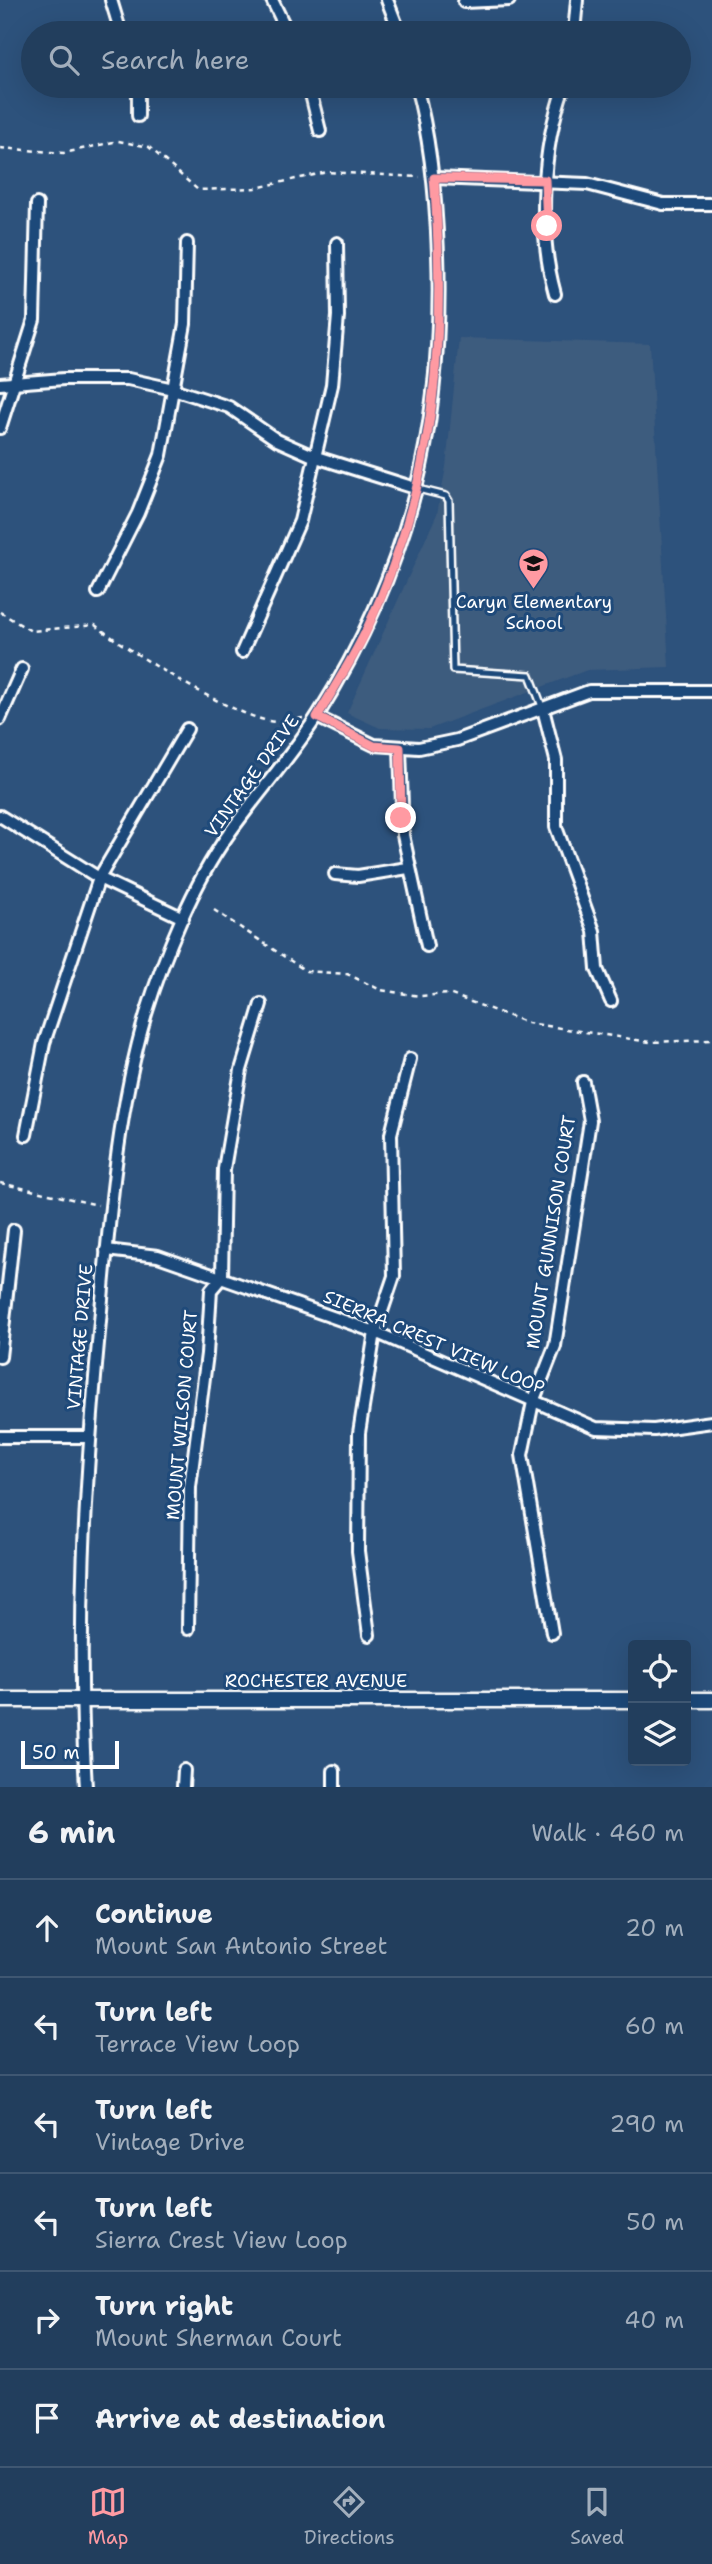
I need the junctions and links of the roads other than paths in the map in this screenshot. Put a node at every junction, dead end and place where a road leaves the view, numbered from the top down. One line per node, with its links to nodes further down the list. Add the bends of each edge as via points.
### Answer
1 (111, 0): 7 (street)
2 (272, 0): 8 (street)
3 (387, 0): 9 (street)
4 (509, 0): 6 (street)
5 (576, 0): 10 (street)
6 (464, 2)
7 (117, 21)
8 (282, 21)
9 (395, 21)
10 (575, 21)
11 (138, 98): 15 (street)
12 (312, 98): 16 (street)
13 (418, 98): 17 (street, VINTAGE DRIVE)
14 (560, 98): 18 (street, via 551,124)
15 (138, 116)
16 (320, 131)
17 (434, 178): 18 (street); 29 (street, VINTAGE DRIVE, via 439,352 433,415)
18 (545, 180): 20 (street, via 587,184 663,204); 23 (street, via 548,271)
19 (37, 204): 24 (street, via 34,320)
20 (712, 204)
21 (187, 243): 26 (street, via 185,324)
22 (337, 243): 28 (street, via 338,316 332,385)
23 (555, 294)
24 (15, 383): 25 (street); 26 (street, via 128,379); 27 (street)
25 (0, 384)
26 (173, 389): 28 (street, via 229,407 277,440); 30 (street, via 161,455)
27 (0, 428)
28 (313, 456): 29 (street); 31 (street, via 300,521)
29 (418, 489): 34 (lane, via 446,496 449,501 453,670 530,675); 35 (street, VINTAGE DRIVE, via 371,620)
30 (98, 593)
31 (242, 652)
32 (22, 669): 36 (street)
33 (712, 691): 34 (street, via 589,691)
34 (542, 709): 38 (street, via 436,746); 45 (street, via 556,760 556,828 593,931 597,970)
35 (317, 717): 38 (street, via 374,746); 43 (street, VINTAGE DRIVE, via 225,839)
36 (0, 719)
37 (187, 729): 42 (street)
38 (400, 748): 40 (street, via 399,802)
39 (0, 816): 42 (street)
40 (408, 868): 41 (street, via 358,876); 44 (street)
41 (335, 874)
42 (99, 878): 43 (street); 49 (street, via 44,1043)
43 (183, 918): 51 (street, VINTAGE DRIVE, via 147,1013 127,1096)
44 (427, 946)
45 (611, 1001)
46 (261, 1004): 52 (street, MOUNT WILSON COURT, via 242,1070 224,1169)
47 (410, 1059): 53 (street, via 391,1134 394,1276)
48 (583, 1082): 55 (street, MOUNT GUNNISON COURT, via 590,1121 555,1346)
49 (26, 1135)
50 (14, 1230): 54 (street)
51 (106, 1250): 52 (street, SIERRA CREST VIEW LOOP, via 158,1256); 58 (street, VINTAGE DRIVE)
52 (222, 1277): 53 (street, SIERRA CREST VIEW LOOP); 59 (street, MOUNT WILSON COURT, via 211,1290 190,1487)
53 (375, 1332): 55 (street, SIERRA CREST VIEW LOOP); 61 (street, via 359,1433 358,1552)
54 (0, 1357)
55 (533, 1402): 56 (street, SIERRA CREST VIEW LOOP, via 596,1428 654,1430); 60 (street, MOUNT GUNNISON COURT, via 522,1455)
56 (712, 1423)
57 (0, 1437): 58 (street)
58 (88, 1437): 66 (street, VINTAGE DRIVE)
59 (188, 1629)
60 (552, 1633)
61 (369, 1635)
62 (0, 1700): 66 (street, ROCHESTER AVENUE)
63 (628, 1700): 66 (street, ROCHESTER AVENUE)
64 (691, 1700): 65 (street)
65 (712, 1700)
66 (80, 1701): 69 (street, VINTAGE DRIVE)
67 (184, 1770): 70 (street)
68 (334, 1770): 71 (street)
69 (86, 1787)
70 (183, 1787)
71 (334, 1787)

